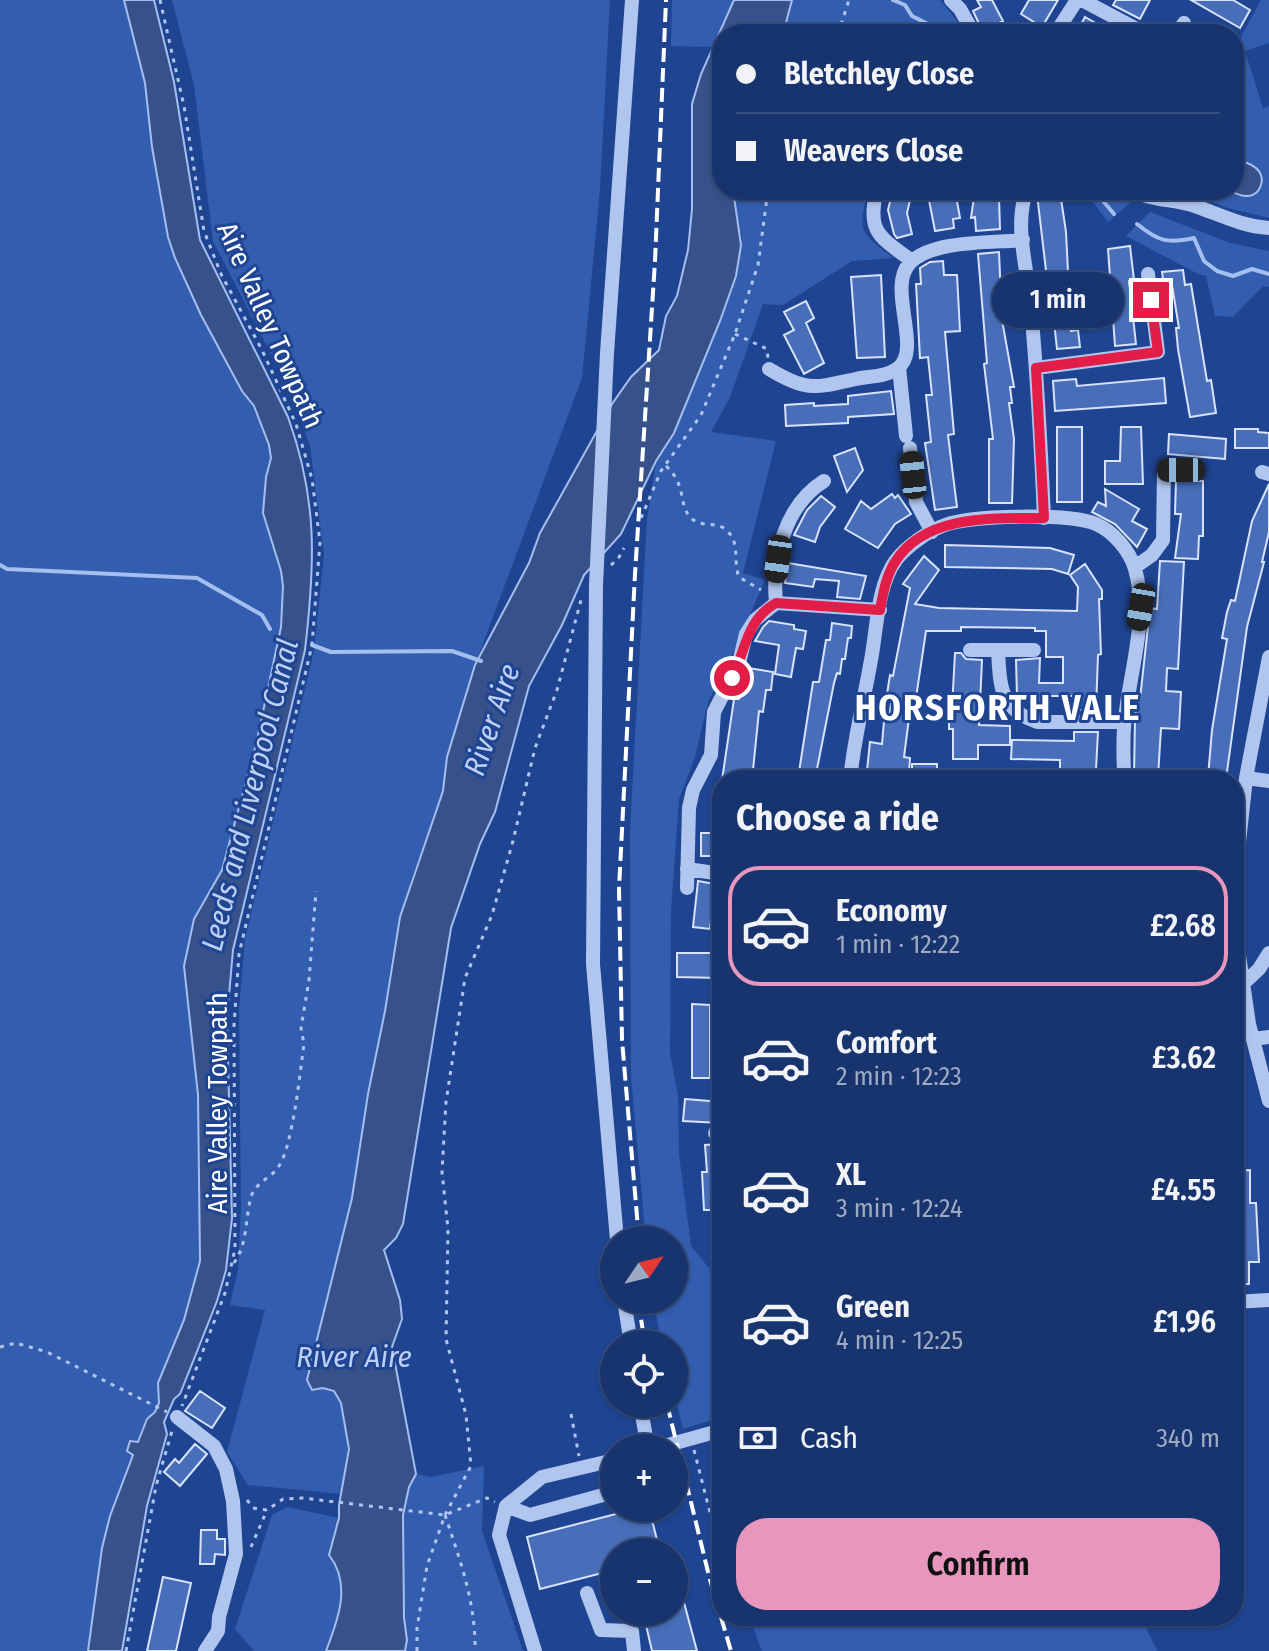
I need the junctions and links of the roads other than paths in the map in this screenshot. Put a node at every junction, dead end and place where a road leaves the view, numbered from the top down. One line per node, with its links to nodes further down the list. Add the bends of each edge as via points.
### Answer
1 (632, 0): 43 (street, via 596,585 593,964)
2 (951, 0): 4 (street)
3 (1079, 0): 5 (street); 6 (street)
4 (968, 24)
5 (1062, 24)
6 (1126, 24)
7 (874, 200): 12 (street, via 874,225)
8 (1023, 200): 11 (street)
9 (1163, 200): 10 (street, via 1246,227)
10 (1269, 228)
11 (1023, 240): 12 (street, via 932,249); 15 (street)
12 (912, 261): 14 (street, via 901,277 906,350)
13 (1148, 274): 15 (street, via 1158,352)
14 (899, 367): 16 (street, via 887,374 811,387); 20 (street, via 916,502)
15 (1036, 368): 19 (street)
16 (769, 369)
17 (1197, 470): 21 (street, via 1164,470 1163,540)
18 (824, 481): 22 (street, via 811,489 787,524 774,584)
19 (1044, 518): 20 (street, via 993,518 947,524); 21 (street, via 1098,524 1122,544)
20 (932, 532): 23 (street, via 895,561)
21 (1135, 567): 28 (street, via 1141,607)
22 (776, 603): 23 (street); 34 (street, via 746,634 739,663 714,712 711,755 689,808)
23 (880, 610): 29 (street)
24 (970, 650): 25 (street)
25 (998, 650): 26 (street); 28 (street, via 1004,696 1027,718)
26 (1034, 650)
27 (1269, 657): 31 (street)
28 (1124, 722): 30 (street)
29 (851, 770)
30 (1124, 770)
31 (1246, 778): 32 (street); 33 (street)
32 (1269, 781)
33 (1244, 796)
34 (687, 869): 35 (street); 36 (street)
35 (712, 873)
36 (687, 888)
37 (1269, 953): 38 (street)
38 (1244, 983)
39 (1244, 990): 41 (street)
40 (1269, 1037): 41 (street)
41 (1253, 1039): 42 (street)
42 (1269, 1101)
43 (616, 1226)
44 (1269, 1300): 45 (street)
45 (1244, 1301)
46 (177, 1417): 53 (street, via 214,1446 233,1501 236,1554 218,1631)
47 (712, 1435): 48 (street)
48 (688, 1445)
49 (600, 1463): 51 (street, via 542,1477)
50 (600, 1496): 51 (street, via 530,1515)
51 (506, 1506): 54 (street, via 499,1535)
52 (587, 1593): 55 (street, via 601,1630 632,1631)
53 (205, 1651)
54 (535, 1651)
55 (634, 1651)

